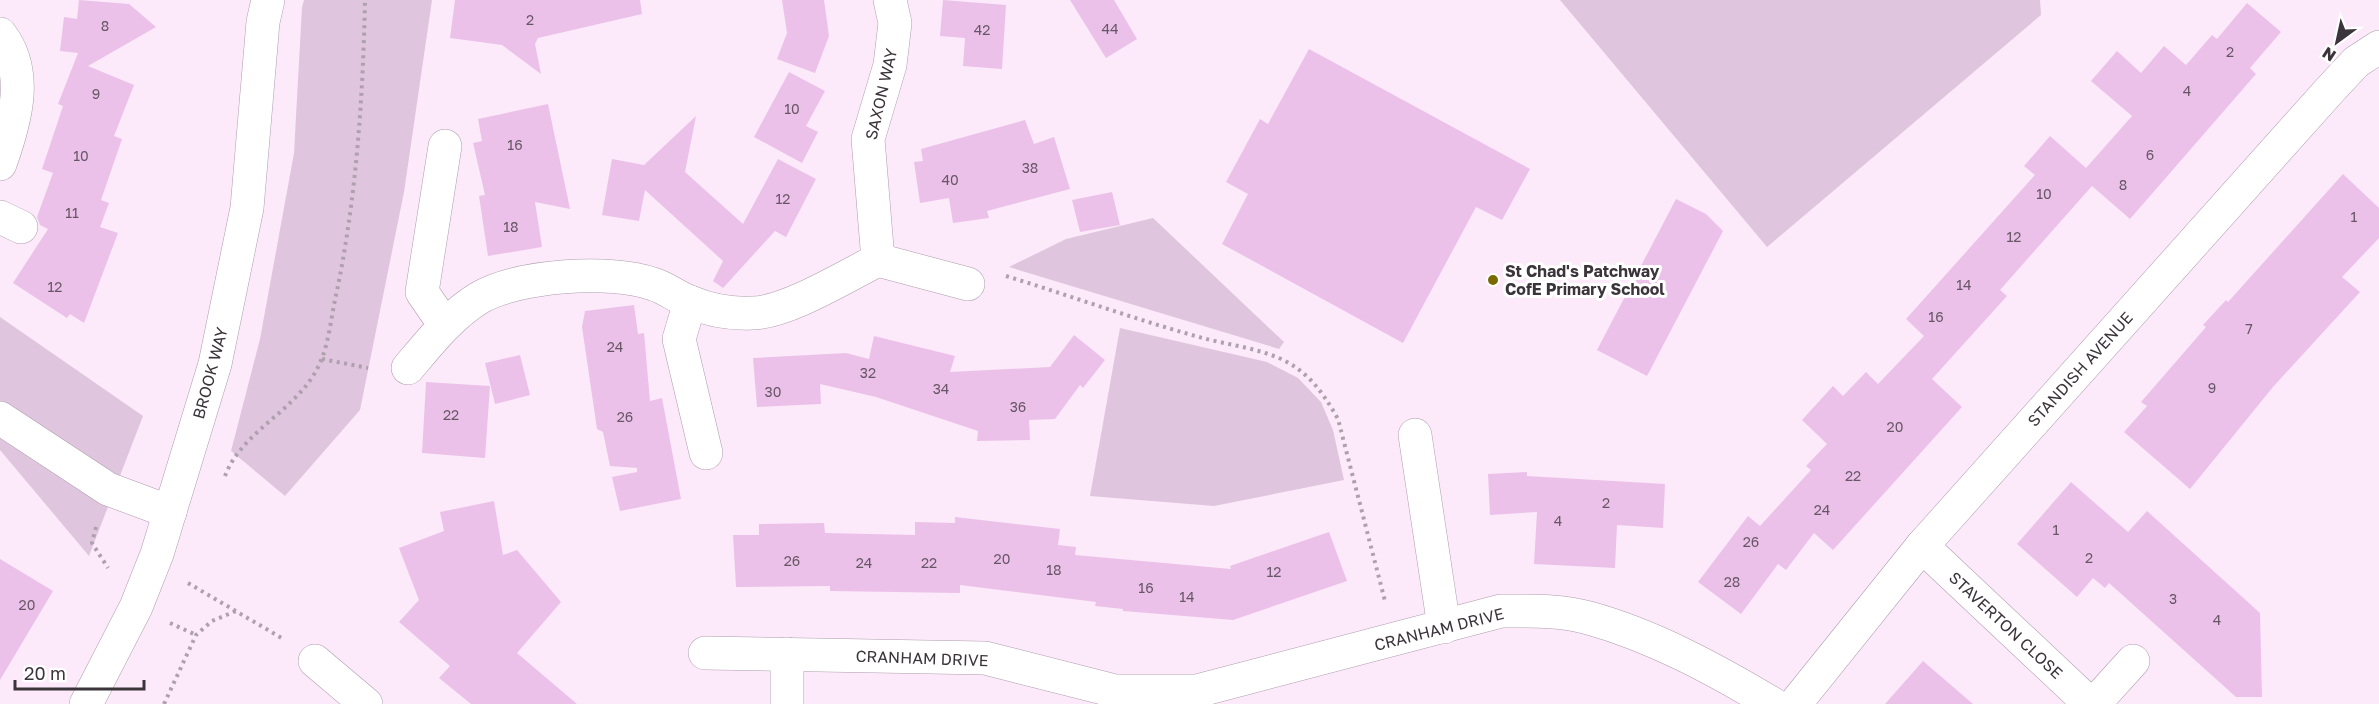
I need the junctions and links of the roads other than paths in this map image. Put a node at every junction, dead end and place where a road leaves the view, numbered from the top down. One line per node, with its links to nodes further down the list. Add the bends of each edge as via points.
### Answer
1 (890, 0): 7 (street, SAXON WAY, via 895,23 890,65 868,139)
2 (263, 7): 15 (street, BROOK WAY, via 247,208 215,364)
3 (0, 34): 6 (street, via 13,61 19,87)
4 (2379, 47): 16 (street, STANDISH AVENUE, via 2356,62)
5 (445, 146): 10 (street, via 422,292)
6 (0, 164)
7 (878, 261): 8 (street); 9 (street, via 783,306 754,314)
8 (968, 284)
9 (690, 302): 10 (street, via 654,284 614,275 562,276 480,297); 14 (street, via 679,339)
10 (444, 324): 11 (street)
11 (408, 368)
12 (0, 418): 15 (street, via 108,489)
13 (1415, 435): 17 (street)
14 (706, 453)
15 (170, 513): 23 (street, BROOK WAY, via 136,608)
16 (1922, 546): 27 (street, STANDISH AVENUE); 28 (street, STAVERTON CLOSE)
17 (1444, 627): 22 (street, CRANHAM DRIVE); 26 (street, CRANHAM DRIVE, via 1501,611 1542,610 1588,618 1652,641 1726,676)
18 (705, 653): 19 (street, CRANHAM DRIVE)
19 (787, 654): 22 (street, CRANHAM DRIVE, via 985,658 1114,690); 25 (street)
20 (2133, 660): 28 (street, STAVERTON CLOSE)
21 (318, 674): 24 (street)
22 (1196, 698)
23 (86, 704)
24 (366, 704)
25 (787, 704)
26 (1773, 704)
27 (1796, 704)
28 (2092, 704)

